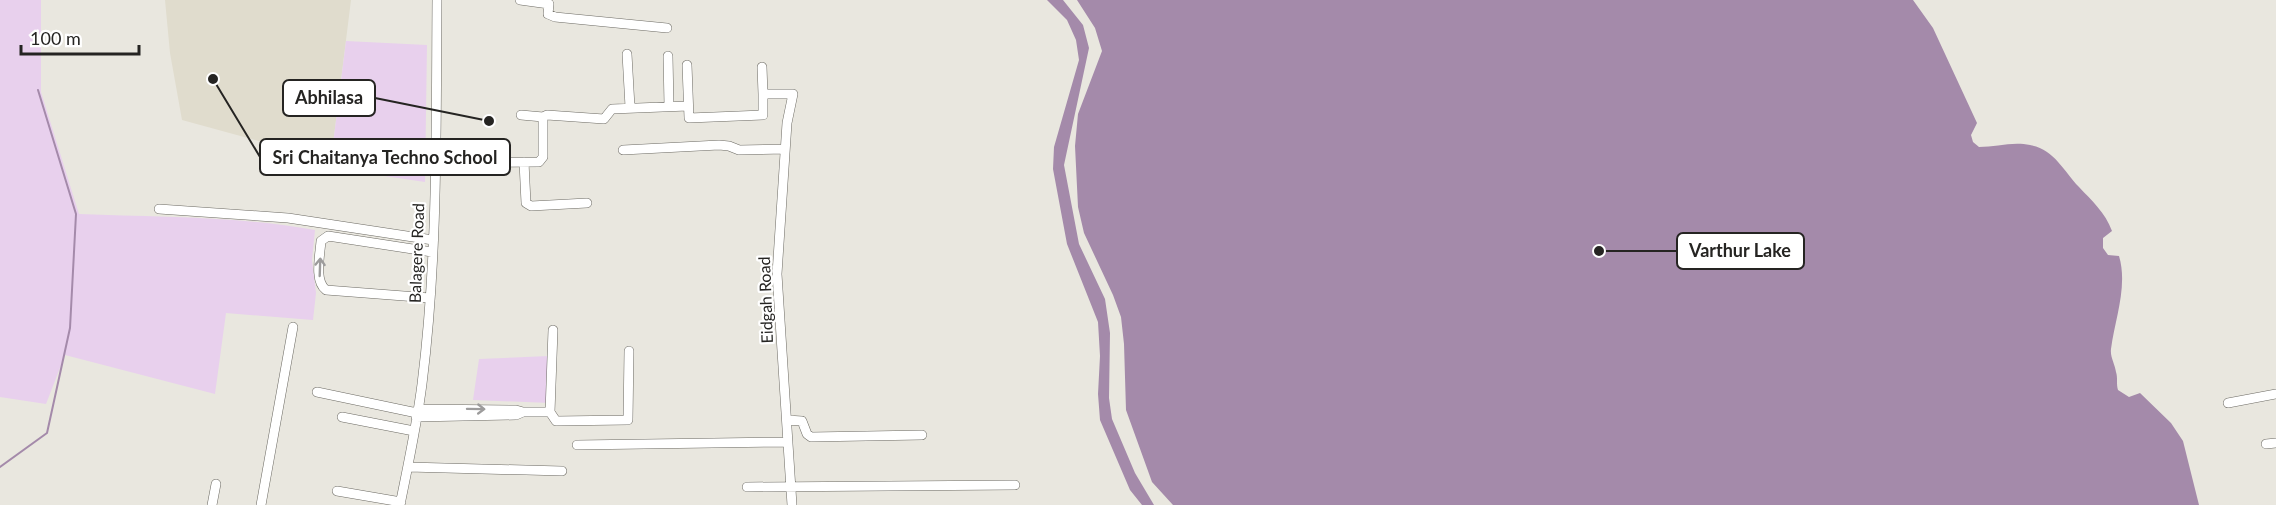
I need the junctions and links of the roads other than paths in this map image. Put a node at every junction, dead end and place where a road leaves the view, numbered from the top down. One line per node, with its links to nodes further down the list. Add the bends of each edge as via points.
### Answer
1 (437, 0): 18 (street, Balagere Road)
2 (520, 0): 3 (street)
3 (550, 2): 4 (street, via 550,16)
4 (667, 28)
5 (627, 54): 12 (street)
6 (668, 56): 10 (street)
7 (687, 65): 11 (street)
8 (762, 67): 9 (street)
9 (762, 94): 11 (street, via 763,115 688,118); 15 (street, Eidgah Road, via 793,94)
10 (669, 106): 11 (street); 12 (street)
11 (688, 106)
12 (630, 107): 14 (street, via 612,109 604,119)
13 (521, 115): 14 (street)
14 (543, 117): 17 (street, via 543,157 539,162)
15 (785, 149): 16 (street, via 739,150 719,146); 33 (street, Eidgah Road, via 777,274)
16 (623, 150)
17 (524, 162): 18 (street); 19 (street, via 526,203)
18 (435, 163): 21 (street, Balagere Road)
19 (587, 203)
20 (159, 209): 21 (street, via 288,218)
21 (433, 240): 22 (street, Balagere Road)
22 (432, 252): 23 (street, Balagere Road); 23 (street, one-way to 22, via 326,290 319,275 321,241 328,236)
23 (430, 298): 31 (street, Balagere Road)
24 (293, 327): 47 (street)
25 (553, 330): 30 (street)
26 (629, 351): 30 (street, via 626,421 556,421)
27 (317, 392): 31 (street)
28 (2276, 394): 29 (street)
29 (2228, 403)
30 (550, 412): 31 (street)
31 (417, 413): 34 (street, Balagere Road)
32 (342, 417): 34 (street)
33 (787, 420): 35 (street, via 802,421 811,437); 36 (street, Eidgah Road)
34 (414, 431): 38 (street, Balagere Road)
35 (922, 435)
36 (788, 442): 37 (street); 42 (street, Eidgah Road)
37 (577, 445)
38 (408, 467): 39 (street); 45 (street, Balagere Road)
39 (562, 471)
40 (216, 484): 46 (street)
41 (1015, 485): 42 (street)
42 (791, 487): 43 (street); 48 (street, Eidgah Road)
43 (747, 488)
44 (337, 491): 45 (street)
45 (401, 503)
46 (212, 505)
47 (261, 505)
48 (792, 505)

